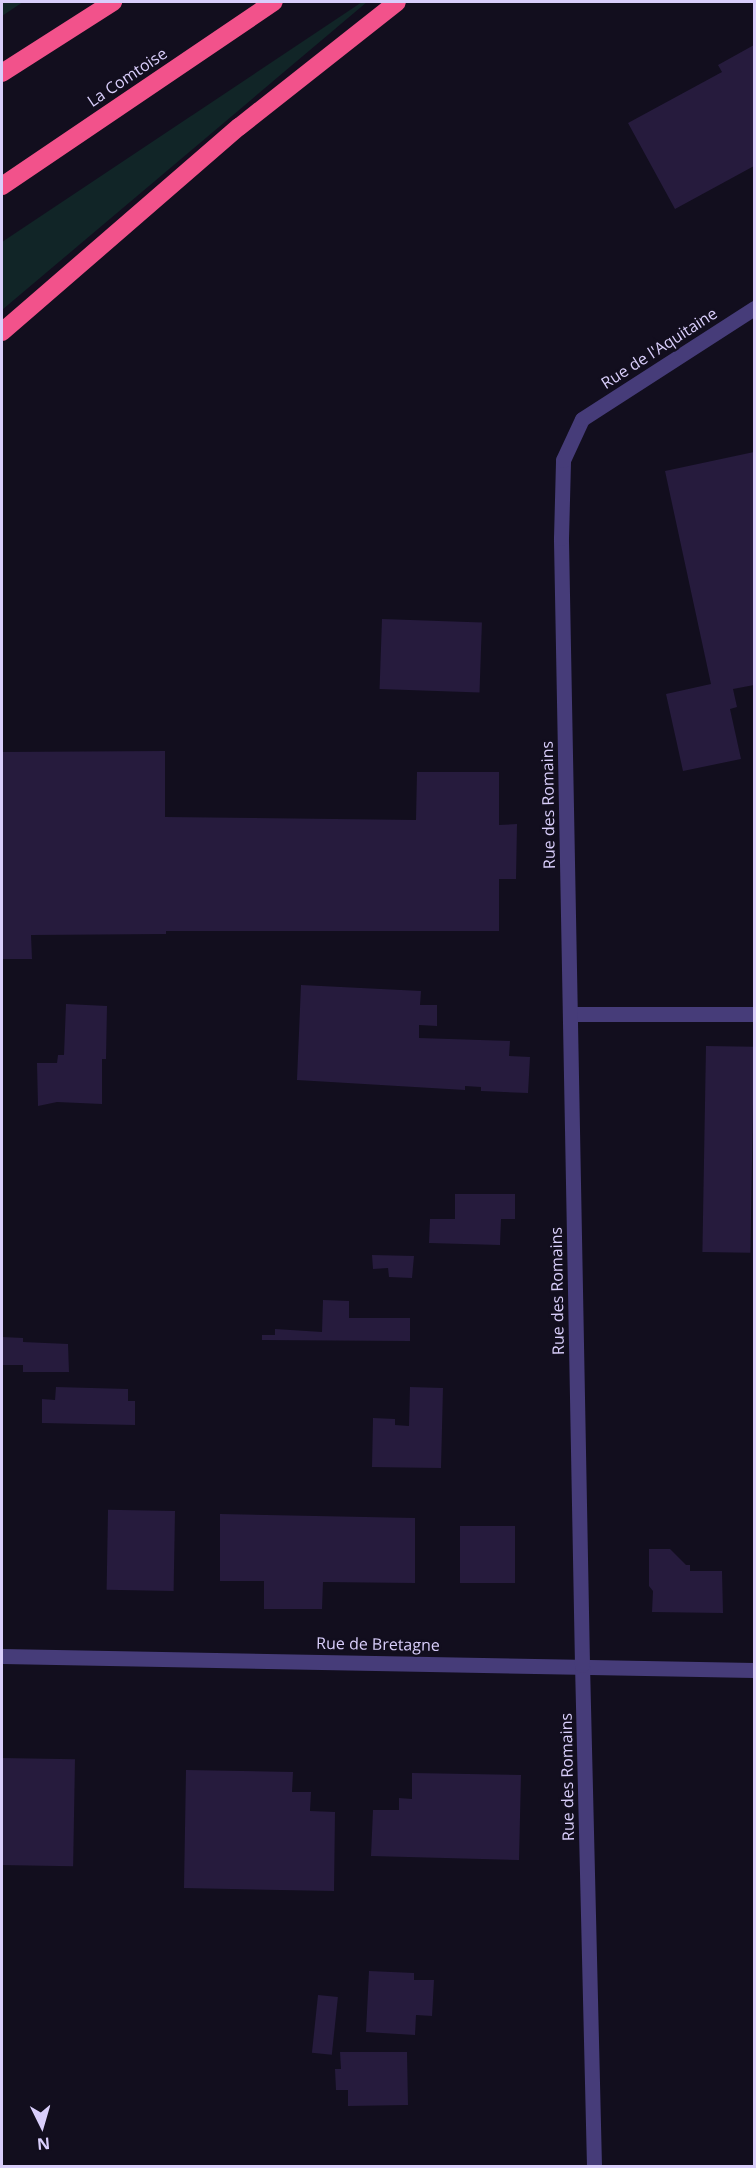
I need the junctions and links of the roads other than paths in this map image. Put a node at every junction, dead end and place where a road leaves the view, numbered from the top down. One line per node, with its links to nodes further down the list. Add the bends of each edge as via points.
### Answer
1 (112, 2): 4 (highway)
2 (274, 2): 5 (highway, La Comtoise)
3 (397, 2): 7 (highway, via 239,127)
4 (2, 73)
5 (2, 186)
6 (754, 308): 8 (street, Rue de l'Aquitaine)
7 (2, 332)
8 (582, 419): 9 (street, Rue des Romains, via 563,460 561,538)
9 (570, 1014): 10 (street); 12 (street, Rue des Romains)
10 (754, 1014)
11 (2, 1656): 12 (street, Rue de Bretagne)
12 (582, 1665): 13 (street, Rue de Bretagne); 14 (street, Rue des Romains)
13 (754, 1670)
14 (594, 2166)

